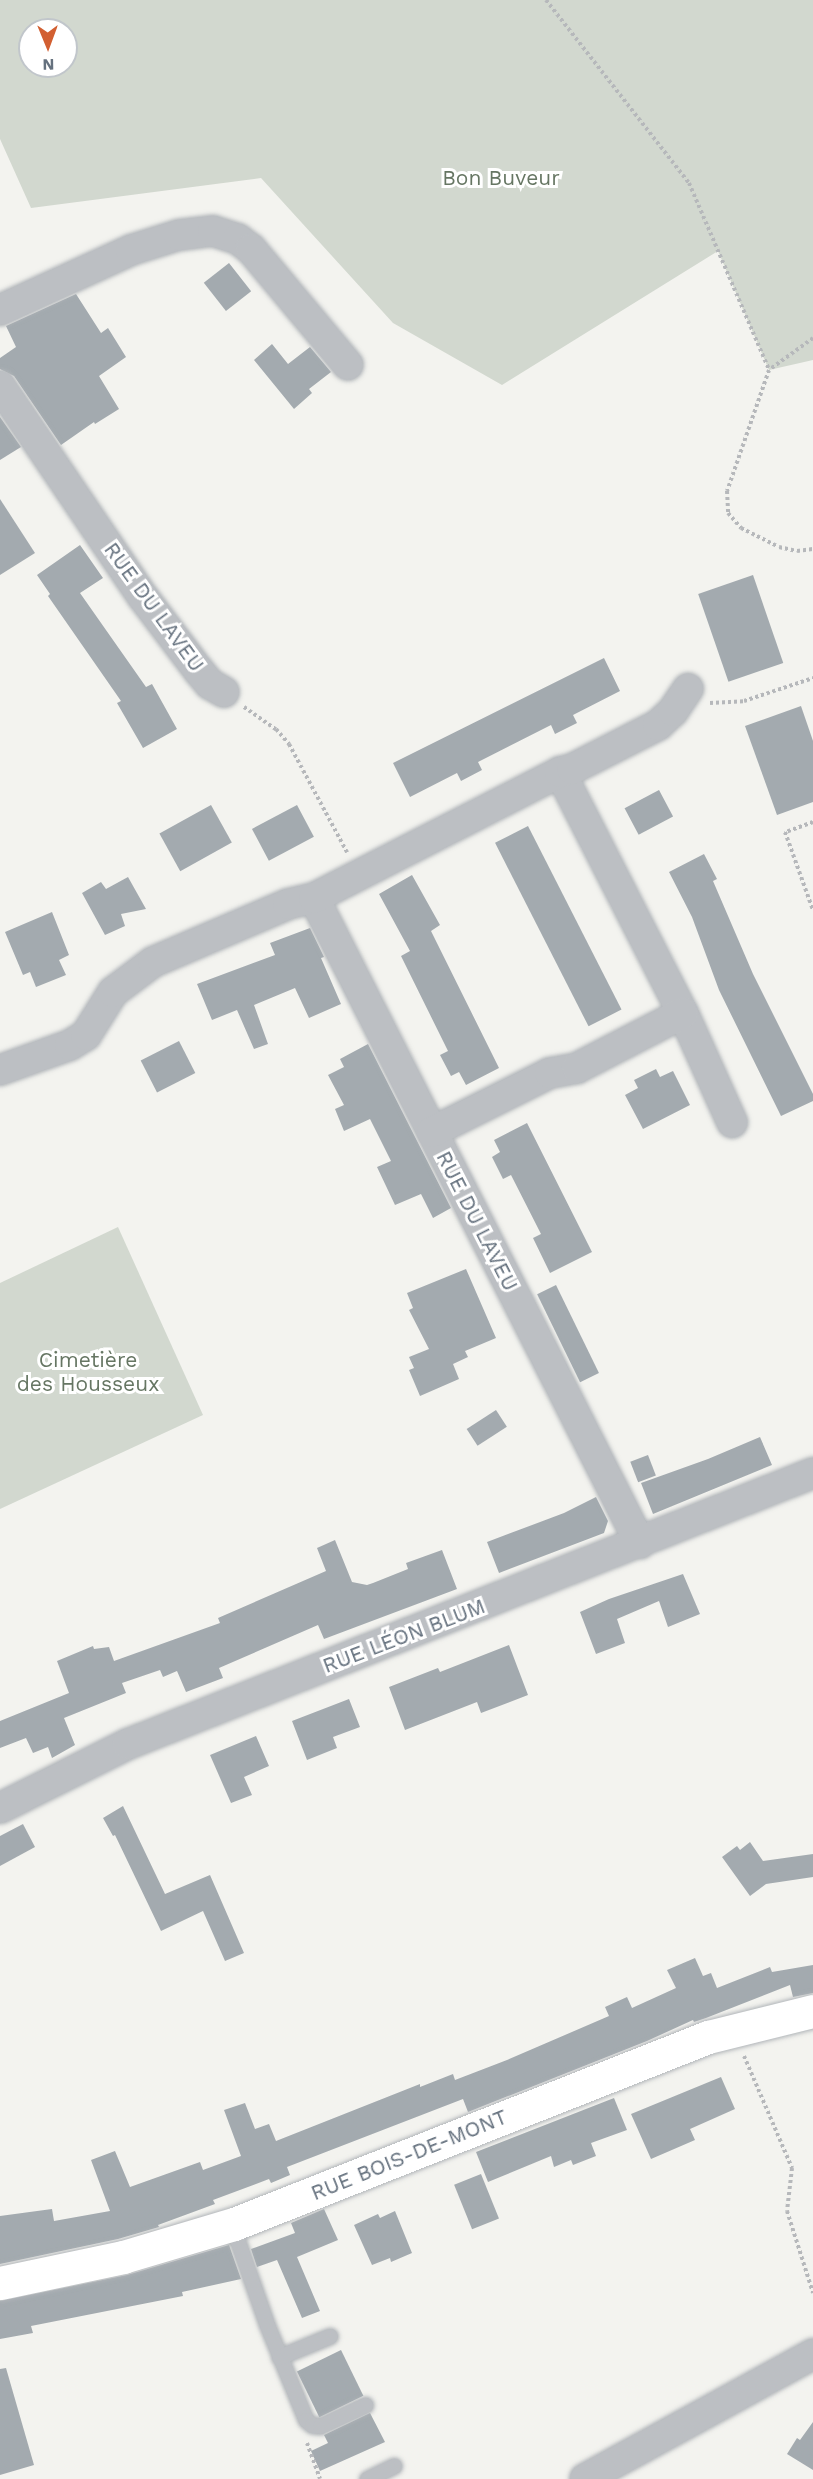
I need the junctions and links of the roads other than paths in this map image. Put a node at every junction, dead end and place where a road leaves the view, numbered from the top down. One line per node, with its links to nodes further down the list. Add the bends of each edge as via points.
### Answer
1 (0, 310): 2 (street, via 131,250 179,235 213,231 238,239 251,249)
2 (348, 365)
3 (0, 386): 4 (street, RUE DU LAVEU, via 143,597 210,684)
4 (224, 692)
5 (685, 694): 6 (street, via 658,725)
6 (560, 772): 7 (street); 8 (street)
7 (314, 898): 9 (street, via 288,904 153,962 113,992 86,1035 70,1045); 11 (street, RUE DU LAVEU)
8 (683, 1013): 10 (street); 11 (street, via 577,1068 550,1073)
9 (0, 1070)
10 (732, 1122)
11 (432, 1132): 13 (street, RUE DU LAVEU)
12 (813, 1473): 13 (street, RUE LÉON BLUM)
13 (640, 1543): 14 (street, RUE LÉON BLUM, via 128,1744)
14 (0, 1808)
15 (813, 2011): 16 (street, RUE BOIS-DE-MONT, via 708,2037)
16 (232, 2225): 17 (street, RUE BOIS-DE-MONT, via 123,2257); 20 (lane)
17 (0, 2283)
18 (330, 2336): 20 (lane)
19 (813, 2354): 24 (street)
20 (279, 2356): 21 (lane, via 301,2410 312,2425 320,2426)
21 (364, 2405)
22 (394, 2466): 23 (lane)
23 (367, 2479)
24 (585, 2479)

